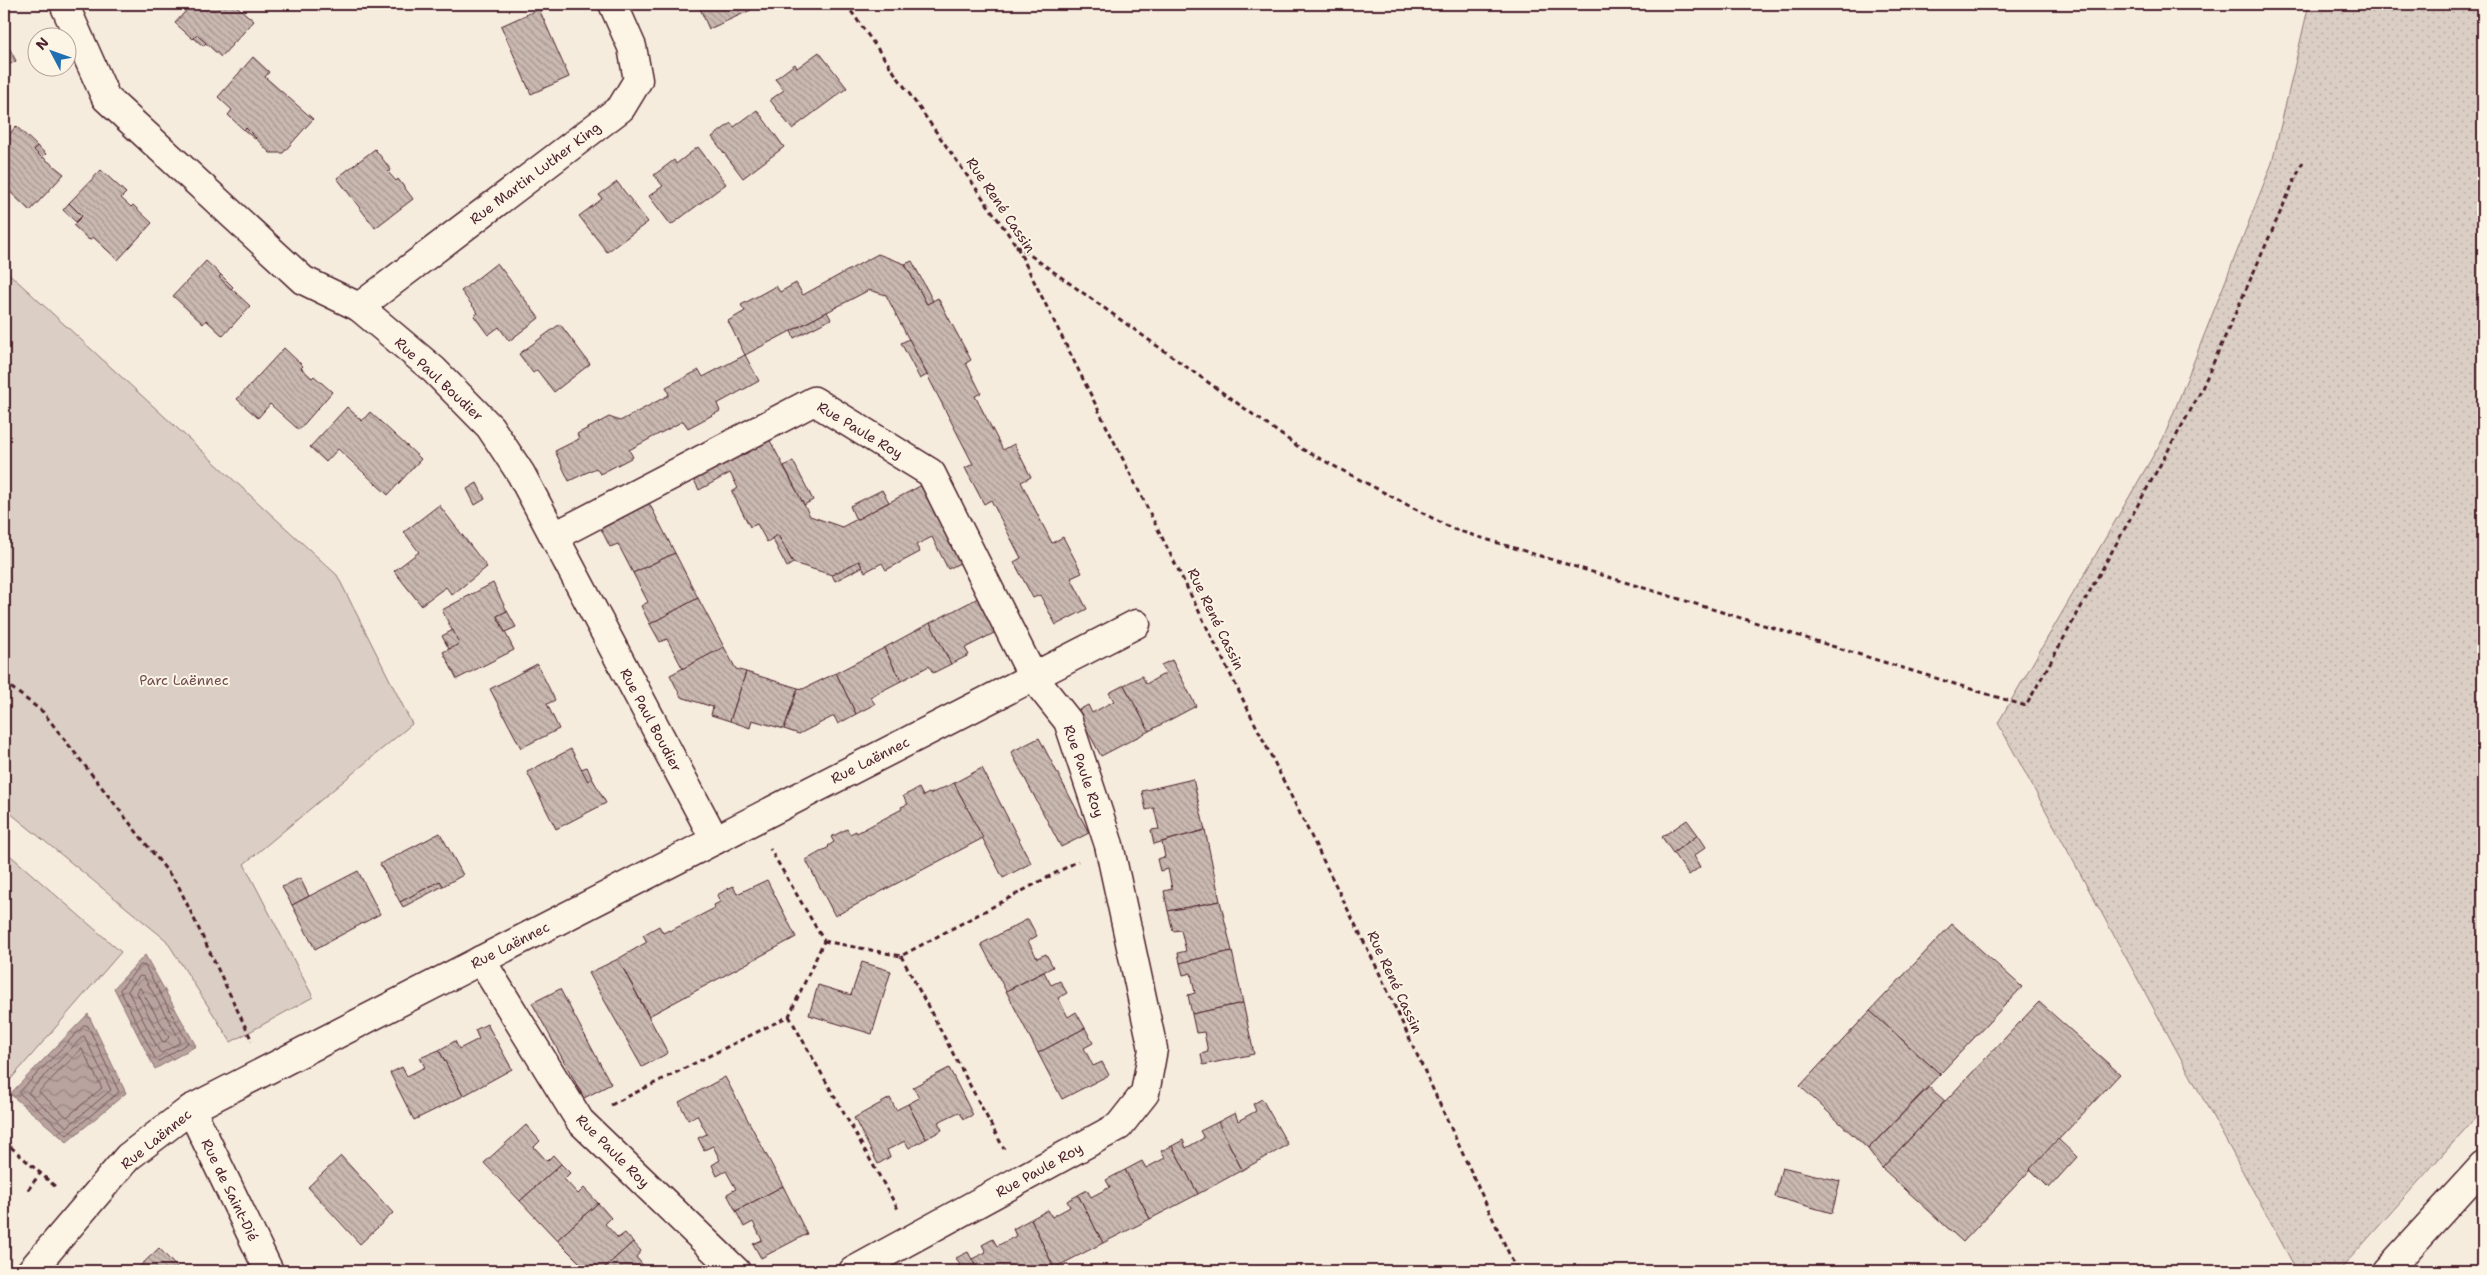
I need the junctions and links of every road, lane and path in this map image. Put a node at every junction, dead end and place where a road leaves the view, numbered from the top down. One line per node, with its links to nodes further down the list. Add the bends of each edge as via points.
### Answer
1 (64, 4): 6 (street, Rue Paul Boudier, via 106,98 303,280)
2 (613, 4): 6 (street, Rue Martin Luther King, via 632,47 638,80 621,108)
3 (846, 4): 5 (path, Rue René Cassin)
4 (2304, 159): 5 (path, via 2199,395 2026,706 1453,529 1300,448)
5 (1016, 244): 32 (path, Rue René Cassin, via 1376,966)
6 (359, 307): 7 (street, Rue Paul Boudier, via 434,370 490,427 521,474)
7 (555, 536): 9 (street, Rue Paule Roy, via 814,401 931,473); 12 (street, Rue Paul Boudier)
8 (1136, 624): 9 (street, Rue Laënnec)
9 (1033, 677): 11 (street, Rue Laënnec); 13 (street, Rue Paule Roy, via 1068,721)
10 (4, 682): 18 (path, via 43,712 178,885)
11 (753, 820): 12 (street, Rue Laënnec); 14 (path)
12 (715, 840): 16 (street, Rue Laënnec)
13 (1109, 845): 15 (path); 24 (street, Rue Paule Roy, via 1153,1049 1145,1093 1119,1126)
14 (824, 941): 15 (path); 17 (path)
15 (901, 956): 24 (path)
16 (481, 960): 18 (street, Rue Laënnec); 20 (street, Rue Paule Roy)
17 (789, 1016): 20 (path); 27 (path)
18 (266, 1070): 19 (street, Rue Laënnec)
19 (191, 1109): 26 (street, Rue Laënnec, via 128,1157); 29 (street, Rue de Saint-Dié)
20 (580, 1121): 30 (street, Rue Paule Roy)
21 (4, 1141): 23 (path)
22 (2483, 1166): 33 (street)
23 (41, 1172): 25 (path); 26 (path)
24 (1020, 1180): 27 (street, Rue Paule Roy)
25 (28, 1190)
26 (83, 1209): 28 (street, Rue Laënnec)
27 (914, 1239): 31 (street, Rue Paule Roy)
28 (31, 1271)
29 (269, 1271)
30 (736, 1271)
31 (853, 1271)
32 (1517, 1271)
33 (2388, 1271)

